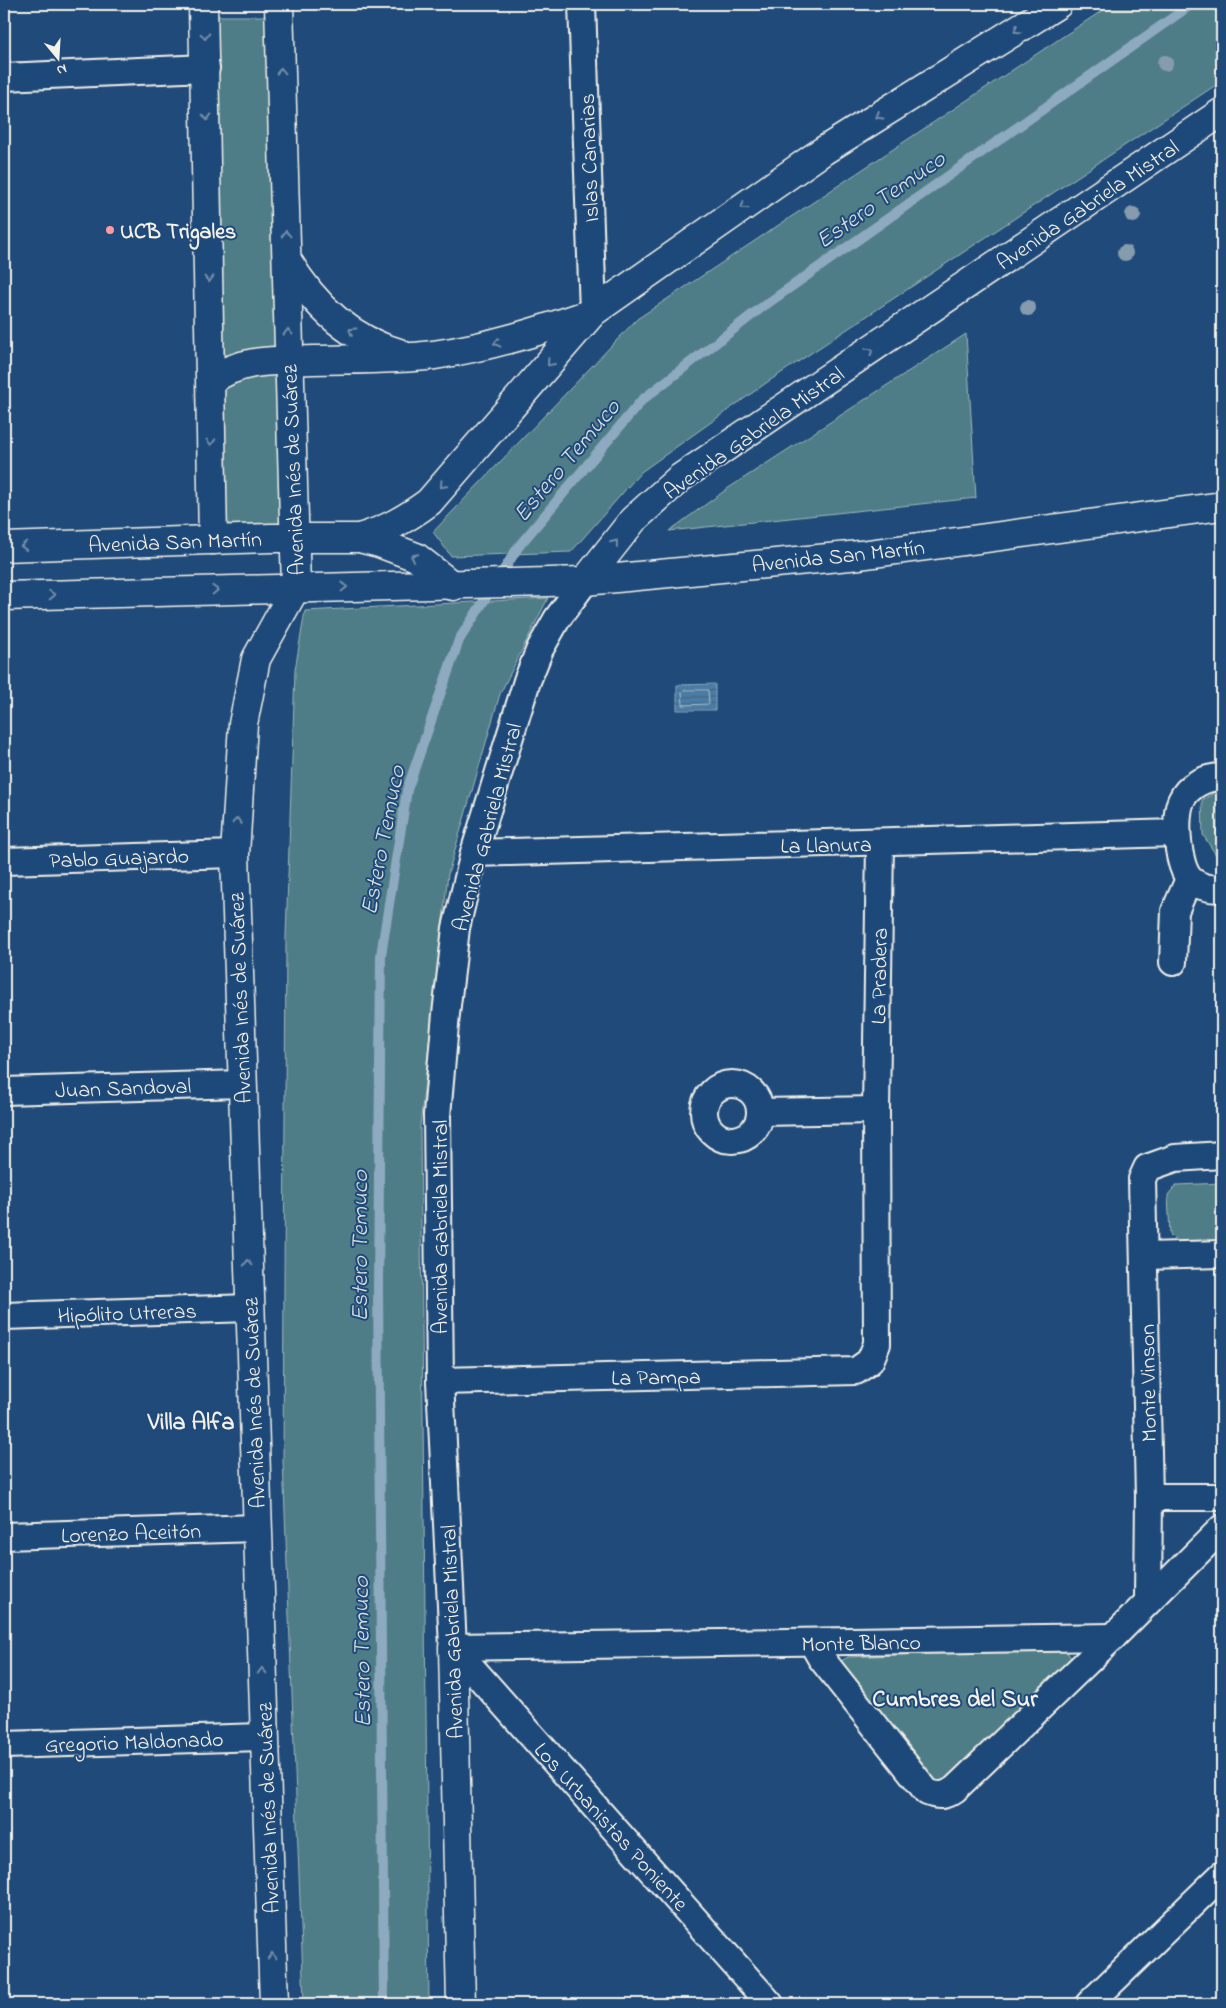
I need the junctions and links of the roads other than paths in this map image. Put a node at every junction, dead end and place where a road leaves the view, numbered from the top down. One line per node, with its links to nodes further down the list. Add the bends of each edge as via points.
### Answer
1 (203, 4): 5 (main road, one-way to 5)
2 (279, 4): 8 (main road, Avenida Inés de Suárez, one-way to 2)
3 (582, 4): 9 (street, Islas Canarias)
4 (1058, 4): 9 (main road, one-way to 9, via 823,151)
5 (206, 68): 6 (street); 12 (main road, one-way to 12)
6 (4, 78)
7 (1222, 112): 18 (main road, Avenida Gabriela Mistral, one-way to 7, via 633,520 680,478)
8 (287, 260): 10 (main road, one-way to 8, via 370,342 331,316 299,281); 11 (main road, Avenida Inés de Suárez, one-way to 8)
9 (593, 312): 10 (main road, one-way to 10, via 512,340); 15 (main road, one-way to 15, via 429,502 391,527)
10 (412, 357): 11 (main road)
11 (289, 360): 12 (main road, via 240,365); 14 (main road, Avenida Inés de Suárez)
12 (210, 381): 16 (main road, one-way to 16)
13 (1222, 506): 18 (main road, Avenida San Martín, via 860,555)
14 (294, 538): 15 (main road, Avenida San Martín); 16 (main road, Avenida San Martín); 20 (main road, Avenida Inés de Suárez)
15 (359, 538): 19 (main road, Avenida San Martín, one-way to 15, via 416,557 379,542)
16 (213, 540): 17 (main road, Avenida San Martín, one-way to 17)
17 (4, 547)
18 (585, 581): 19 (main road, Avenida San Martín); 25 (street, Avenida Gabriela Mistral, via 540,649 527,681)
19 (453, 586): 20 (main road, Avenida San Martín, one-way to 19)
20 (296, 587): 21 (main road, Avenida San Martín, one-way to 20); 26 (main road, Avenida Inés de Suárez, one-way to 20, via 243,724 256,659)
21 (4, 596)
22 (1222, 777): 23 (street, via 1200,782 1188,790 1180,801)
23 (1177, 833): 24 (street, La Llanura); 28 (street, via 1183,866)
24 (880, 843): 25 (street, La Llanura); 33 (street, La Pradera)
25 (474, 853): 41 (street, Avenida Gabriela Mistral, via 456,928 438,1115)
26 (234, 854): 27 (street, Pablo Guajardo); 31 (main road, Avenida Inés de Suárez)
27 (4, 861)
28 (1190, 879): 29 (street, via 1201,886); 30 (street, via 1175,911)
29 (1222, 889)
30 (1173, 962)
31 (242, 1084): 32 (street, Juan Sandoval); 38 (main road, Avenida Inés de Suárez, one-way to 31)
32 (4, 1091)
33 (876, 1110): 34 (street); 40 (street, La Pradera, via 877,1344)
34 (760, 1112)
35 (1222, 1155): 37 (street, Monte Vinson, via 1175,1158 1147,1168 1142,1179)
36 (1222, 1254): 37 (street)
37 (1145, 1256): 42 (street, Monte Vinson)
38 (250, 1308): 39 (street, Hipólito Utreras); 44 (main road, Avenida Inés de Suárez)
39 (4, 1316)
40 (870, 1362): 41 (street, La Pampa, via 856,1371)
41 (440, 1381): 50 (street, Avenida Gabriela Mistral)
42 (1149, 1497): 43 (street); 47 (street, Monte Vinson)
43 (1222, 1498)
44 (257, 1528): 46 (street, Lorenzo Aceitón); 51 (main road, Avenida Inés de Suárez, one-way to 44)
45 (1222, 1528): 47 (street)
46 (4, 1536)
47 (1148, 1599): 48 (street)
48 (1113, 1637): 49 (street, Monte Blanco); 49 (street, via 945,1796 927,1792)
49 (813, 1644): 50 (street, Monte Blanco)
50 (453, 1648): 55 (main road, Avenida Gabriela Mistral); 56 (street, Los Urbanistas Poniente)
51 (265, 1737): 52 (street, Gregorio Maldonado); 54 (main road, Avenida Inés de Suárez, one-way to 51)
52 (4, 1745)
53 (1222, 1875): 57 (street)
54 (274, 2004)
55 (461, 2004)
56 (770, 2004)
57 (1089, 2004)

